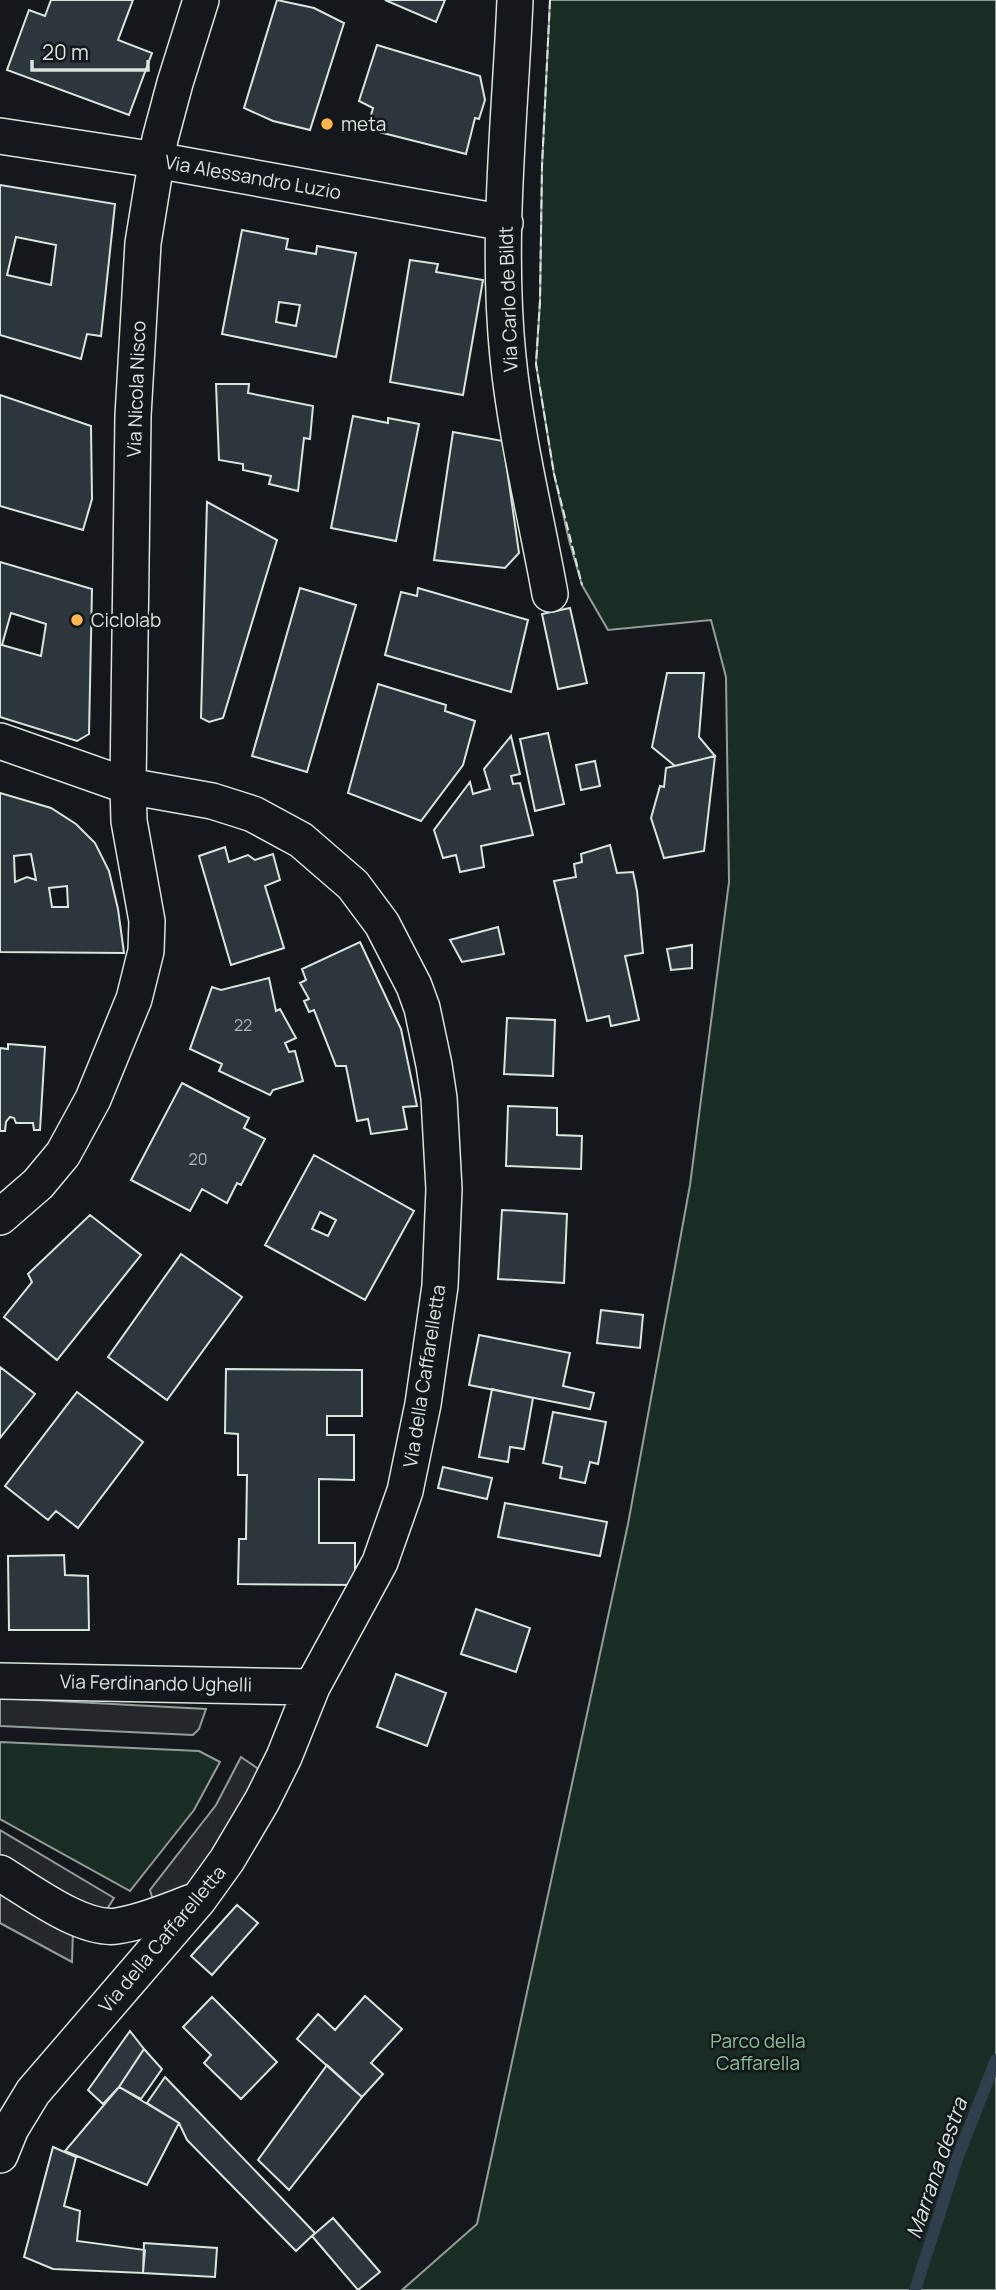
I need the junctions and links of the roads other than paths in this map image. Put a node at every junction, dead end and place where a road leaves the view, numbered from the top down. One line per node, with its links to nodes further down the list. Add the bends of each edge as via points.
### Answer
1 (201, 0): 4 (street, Via Nicola Nisco)
2 (516, 0): 5 (street, Via Carlo de Bildt)
3 (0, 136): 4 (street, Via Alessandro Luzio)
4 (156, 160): 5 (street, Via Alessandro Luzio); 8 (street, Via Nicola Nisco, via 143,243 134,416)
5 (505, 223): 6 (street, Via Carlo de Bildt, via 512,390)
6 (550, 594)
7 (0, 741): 8 (street, Via della Caffarelletta)
8 (128, 786): 9 (street, Via Nicola Nisco, via 147,921 143,969 119,1040 78,1127 51,1171); 11 (street, Via della Caffarelletta, via 244,811 288,831 317,853 353,885 382,924 414,986 428,1032 439,1098 444,1189 440,1286 416,1439 405,1492 380,1562)
9 (5, 1208)
10 (0, 1681): 11 (street, Via Ferdinando Ughelli)
11 (312, 1687): 13 (street, Via della Caffarelletta, via 262,1801)
12 (0, 1872): 13 (street, via 83,1922 103,1927 131,1923)
13 (199, 1899): 14 (street, Via della Caffarelletta, via 33,2092)
14 (0, 2155)

